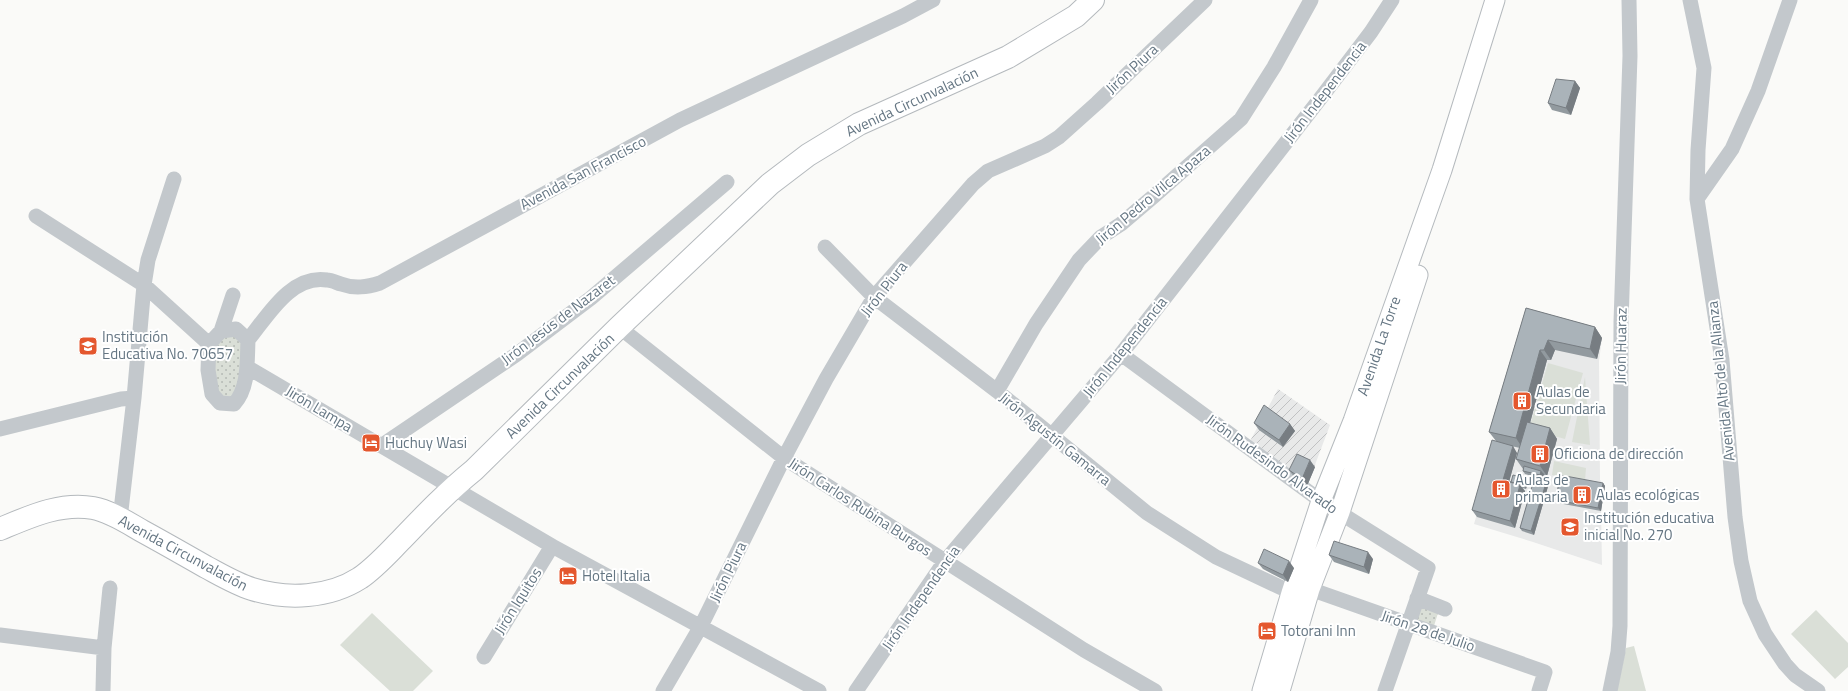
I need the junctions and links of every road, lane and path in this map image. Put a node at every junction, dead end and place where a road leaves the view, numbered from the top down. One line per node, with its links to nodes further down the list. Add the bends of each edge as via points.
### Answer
1 (934, 0): 21 (street, Avenida San Francisco, via 680,120 380,283 355,287 319,279 300,285 283,297)
2 (1093, 0): 19 (highway, Avenida Circunvalación, via 1076,16 1008,57 859,124 808,154 770,184)
3 (1205, 0): 18 (street, Jirón Piura, via 1059,137 1045,146 988,171 973,184)
4 (1311, 0): 25 (street, Jirón Pedro Vilca Apaza, via 1274,67 1241,119 1121,224 1101,237 1079,260 1051,300)
5 (1392, 0): 23 (street, Jirón Independencia, via 1323,95)
6 (1495, 0): 32 (main road, Avenida La Torre, via 1442,170 1353,421)
7 (1506, 0): 33 (main road, Avenida La Torre)
8 (1629, 0): 56 (street, Jirón Huaraz, via 1630,56 1621,322 1620,626)
9 (1690, 0): 13 (street, Avenida Alto de la Alianza, via 1704,68)
10 (1790, 0): 13 (street, via 1758,91 1732,149)
11 (174, 179): 16 (street, via 148,260)
12 (727, 182): 29 (street, Jirón Jesús de Nazaret, via 591,298 516,354)
13 (1697, 199): 57 (street, Avenida Alto de la Alianza, via 1722,360 1735,517 1744,577 1757,619 1777,655 1795,675)
14 (36, 216): 16 (street)
15 (825, 246): 18 (street, Jirón Agustín Gamarra)
16 (144, 285): 22 (street); 26 (street)
17 (233, 295): 20 (street)
18 (874, 297): 25 (street, Jirón Agustín Gamarra); 30 (street, Jirón Piura)
19 (619, 327): 30 (street, Jirón Carlos Rubina Burgos); 31 (highway, Avenida Circunvalación)
20 (221, 331): 21 (street, via 236,329); 22 (street)
21 (248, 340): 24 (street)
22 (209, 344): 24 (street, via 208,370 212,394 220,403 234,404 241,396)
23 (1121, 354): 28 (street, Jirón Independencia); 32 (street, Jirón Rudesindo Alvarado)
24 (247, 367): 29 (street, Jirón Lampa)
25 (997, 391): 28 (street, Jirón Agustín Gamarra)
26 (134, 398): 27 (street); 34 (street)
27 (0, 429)
28 (1052, 435): 37 (street, Jirón Independencia); 39 (street, Jirón Agustín Gamarra, via 1146,513 1170,529 1216,557)
29 (381, 446): 31 (street, Jirón Lampa)
30 (784, 458): 37 (street, Jirón Carlos Rubina Burgos); 43 (street, Jirón Piura)
31 (453, 488): 34 (highway, Avenida Circunvalación, via 360,578 325,593 308,596 252,589 229,580); 36 (street, Jirón Lampa)
32 (1321, 501): 33 (street, Jirón Rudesindo Alvarado); 39 (main road, Avenida La Torre)
33 (1340, 512): 39 (main road, Avenida La Torre); 40 (street, Jirón Rudesindo Alvarado, via 1428,568)
34 (120, 519): 35 (highway, Avenida Circunvalación, via 94,508 74,507 50,510)
35 (0, 529)
36 (552, 546): 43 (street, Jirón Lampa); 46 (street, Jirón Iquitos)
37 (945, 561): 50 (street, Jirón Independencia); 51 (street, Jirón Carlos Rubina Burgos, via 1084,650)
38 (110, 588): 45 (street)
39 (1303, 594): 42 (street, Jirón 28 de Julio); 52 (main road, Avenida La Torre); 53 (main road, Avenida La Torre)
40 (1417, 598): 41 (street); 42 (street)
41 (1445, 609)
42 (1408, 624): 54 (street); 55 (street, Jirón 28 de Julio, via 1545,672)
43 (701, 626): 48 (street, Jirón Piura); 49 (street, Jirón Lampa)
44 (0, 635): 45 (street)
45 (104, 648): 47 (street)
46 (484, 656)
47 (103, 691)
48 (663, 691)
49 (819, 691)
50 (856, 691)
51 (1155, 691)
52 (1262, 691)
53 (1280, 691)
54 (1385, 691)
55 (1539, 691)
56 (1610, 691)
57 (1818, 691)

